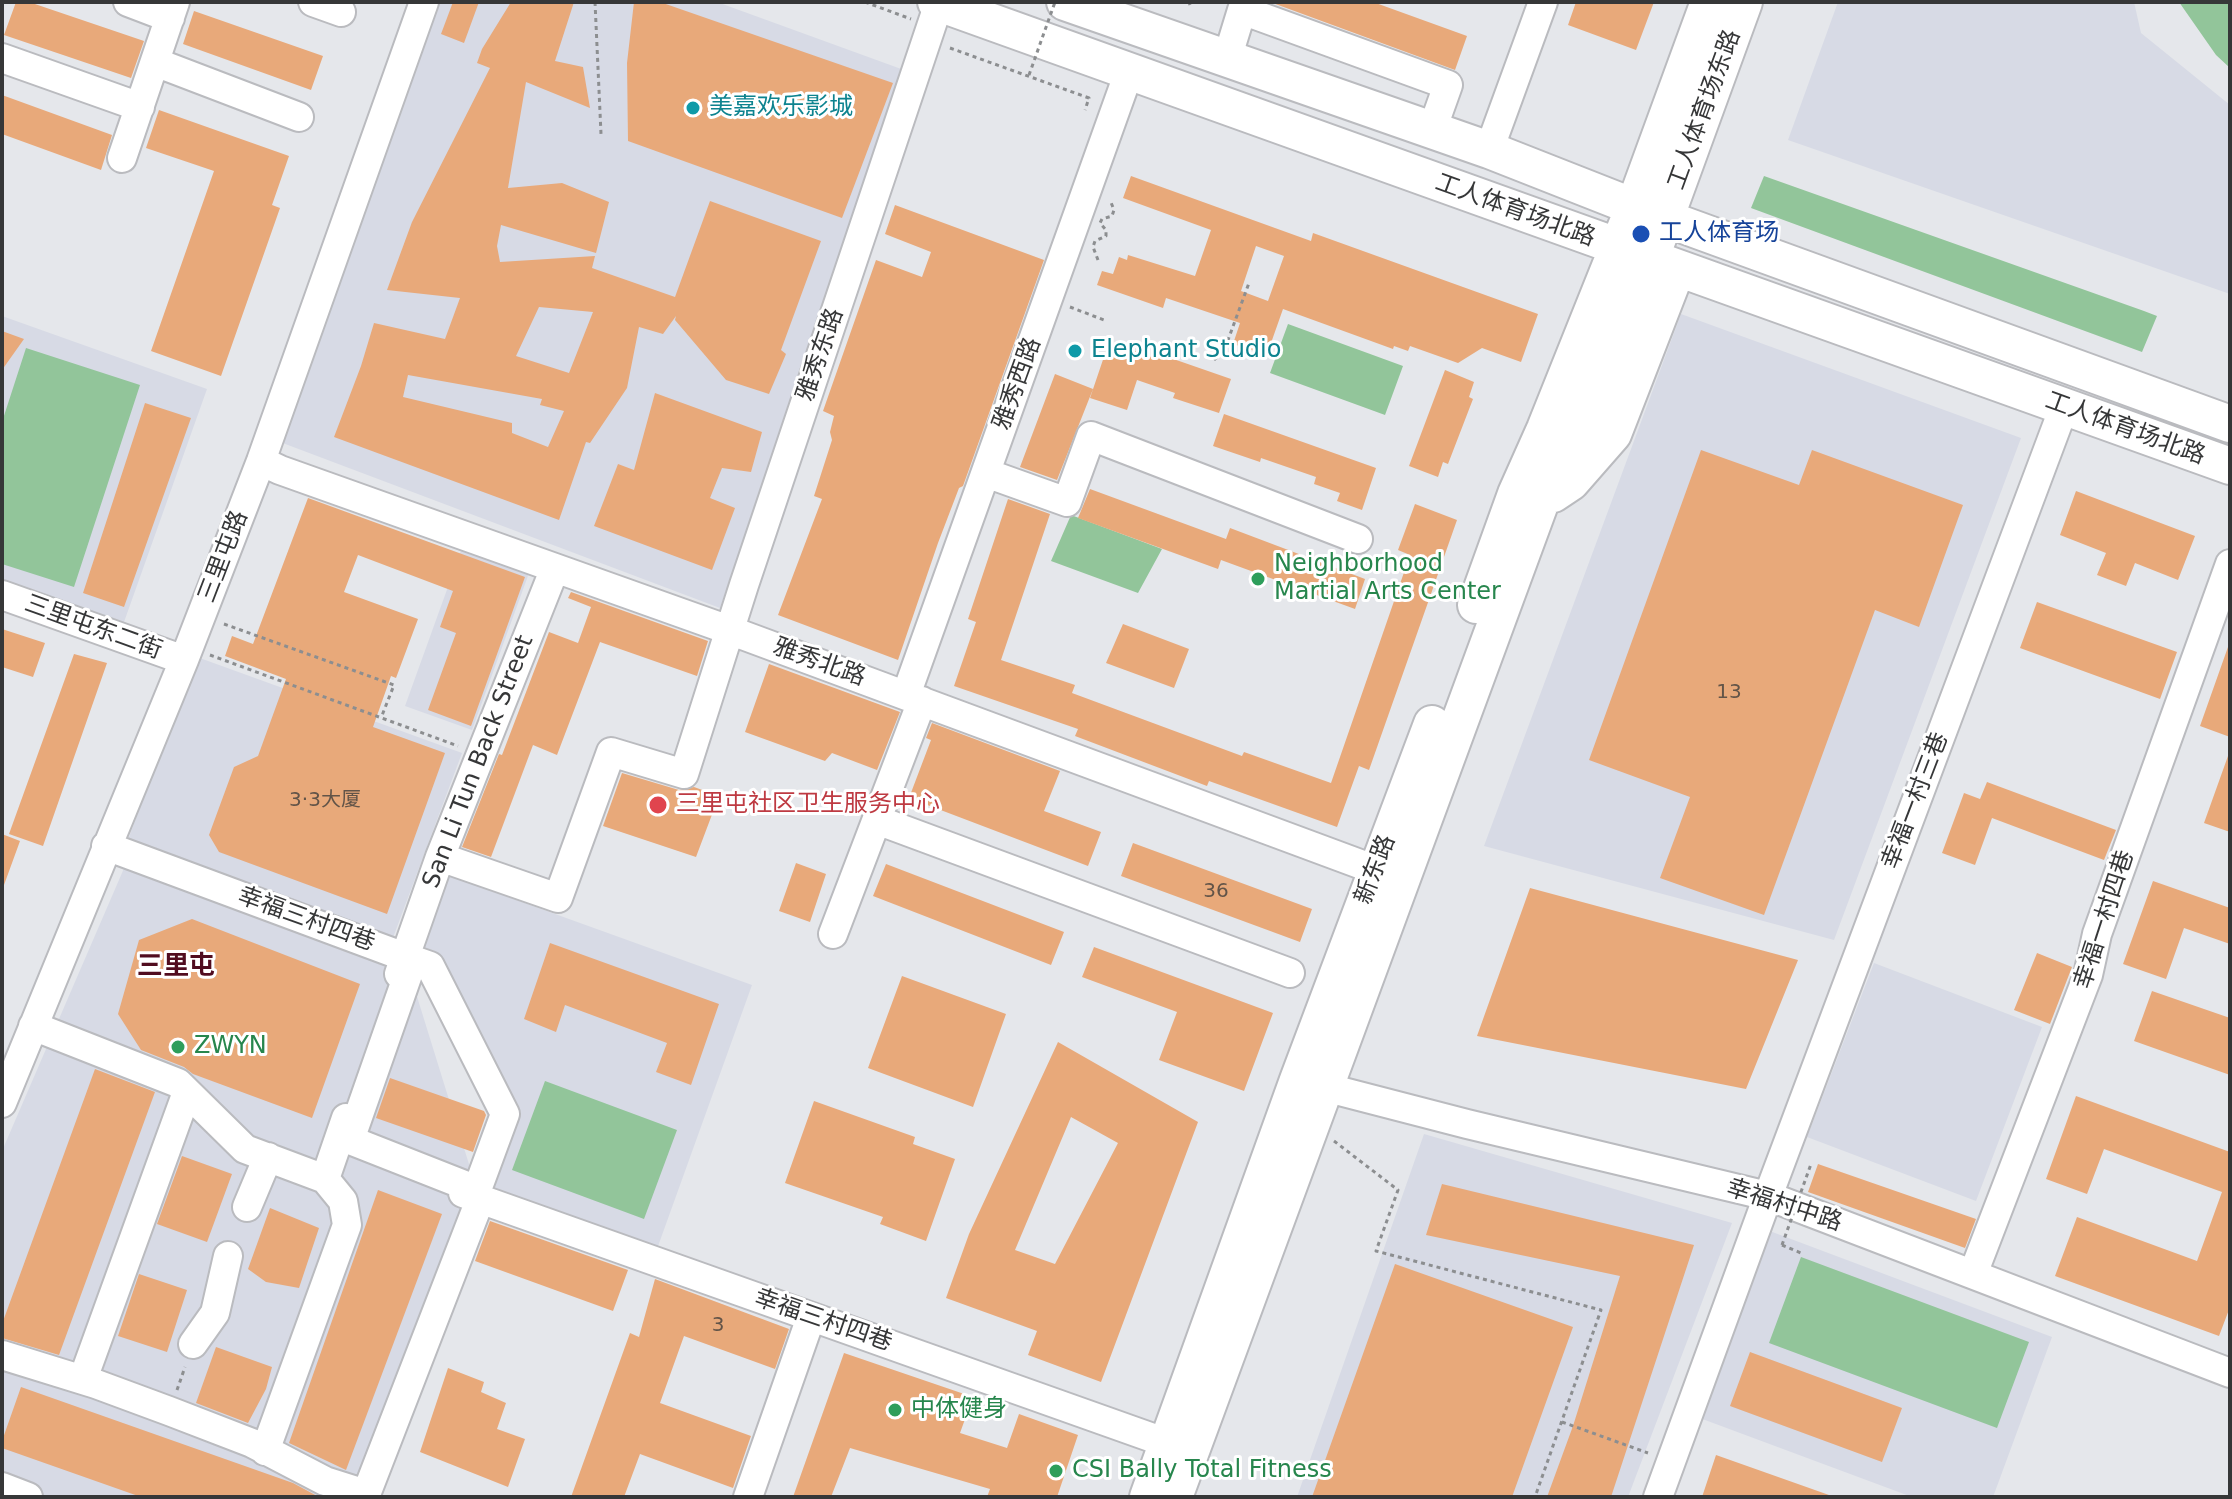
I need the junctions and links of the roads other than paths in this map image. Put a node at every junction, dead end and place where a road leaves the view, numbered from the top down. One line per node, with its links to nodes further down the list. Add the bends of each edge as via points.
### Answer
1 (128, 2): 10 (street)
2 (313, 2): 11 (street)
3 (424, 2): 25 (street, 三里屯路)
4 (937, 2): 15 (main road, 工人体育场北路); 32 (street, 雅秀东路)
5 (1065, 2): 13 (main road, 工人体育场北路)
6 (1543, 2): 19 (street)
7 (1709, 2): 21 (main road, 工人体育场东路)
8 (1744, 2): 21 (main road, 工人体育场东路)
9 (1244, 6): 13 (street); 18 (street, via 1448,85)
10 (173, 10): 14 (street)
11 (341, 12)
12 (2, 58): 16 (street)
13 (1227, 59): 18 (main road, 工人体育场北路)
14 (155, 62): 16 (street); 17 (street)
15 (1129, 72): 22 (main road, 工人体育场北路); 27 (street, 雅秀西路)
16 (140, 107): 20 (street)
17 (299, 117)
18 (1432, 130): 19 (main road, 工人体育场北路)
19 (1489, 150): 21 (main road, 工人体育场北路)
20 (122, 158)
21 (1650, 212): 22 (main road); 24 (main road, 工人体育场北路)
22 (1648, 259): 23 (main road, 工人体育场北路); 38 (main road, 新东路, via 1545,429 1516,494); 43 (main road, 新东路, via 1613,434 1571,482 1541,501)
23 (2064, 407): 26 (main road, 工人体育场北路); 50 (street, 幸福一村三巷)
24 (2230, 424)
25 (261, 461): 30 (street, 雅秀北路); 33 (street, 三里屯路)
26 (2230, 466)
27 (986, 473): 28 (street, via 1067,502 1091,436); 34 (street, 雅秀西路)
28 (1358, 539)
29 (2230, 564): 53 (street, 幸福一村四巷, via 2097,934 2088,975)
30 (555, 568): 32 (street, 雅秀北路); 37 (street, San Li Tun Back Street)
31 (2, 595): 33 (street, 三里屯东二街)
32 (729, 630): 34 (street, 雅秀北路); 37 (street, 雅秀东路, via 684,774 611,752 558,898)
33 (197, 658): 36 (street, 三里屯路)
34 (914, 698): 35 (street, 雅秀西路); 38 (street, 雅秀北路)
35 (877, 820): 39 (street, 雅秀西路); 41 (street)
36 (106, 846): 40 (street, 幸福三村四巷); 42 (street, 三里屯路)
37 (440, 857): 40 (street, San Li Tun Back Street)
38 (1376, 870): 59 (main road, 新东路)
39 (833, 934)
40 (409, 958): 46 (street); 49 (street, via 430,966 505,1114); 49 (street, 幸福三村四巷, via 350,1140)
41 (1290, 973)
42 (33, 1026): 44 (street, via 178,1083); 45 (street, 三里屯路)
43 (1324, 1087): 50 (street, 幸福村中路); 66 (main road, 新东路)
44 (187, 1092): 47 (street, via 245,1149); 58 (street)
45 (4, 1093)
46 (337, 1146): 48 (street); 49 (street)
47 (268, 1157): 48 (street); 51 (street)
48 (325, 1179): 60 (street, via 343,1201 347,1225)
49 (478, 1195): 54 (street, 幸福三村四巷); 62 (street)
50 (1768, 1196): 53 (street, 幸福村中路); 67 (street, 幸福一村三巷)
51 (247, 1207)
52 (228, 1256): 55 (street, via 215,1313)
53 (1973, 1274): 57 (street, 幸福村中路)
54 (811, 1317): 59 (street, 幸福三村四巷); 64 (street)
55 (193, 1344)
56 (2, 1355): 58 (street)
57 (2228, 1367)
58 (83, 1379): 60 (street, via 173,1402)
59 (1167, 1443): 65 (main road, 新东路)
60 (265, 1451): 62 (street)
61 (2, 1487): 63 (street)
62 (365, 1495)
63 (28, 1497)
64 (748, 1497)
65 (1148, 1497)
66 (1174, 1497)
67 (1658, 1497)

